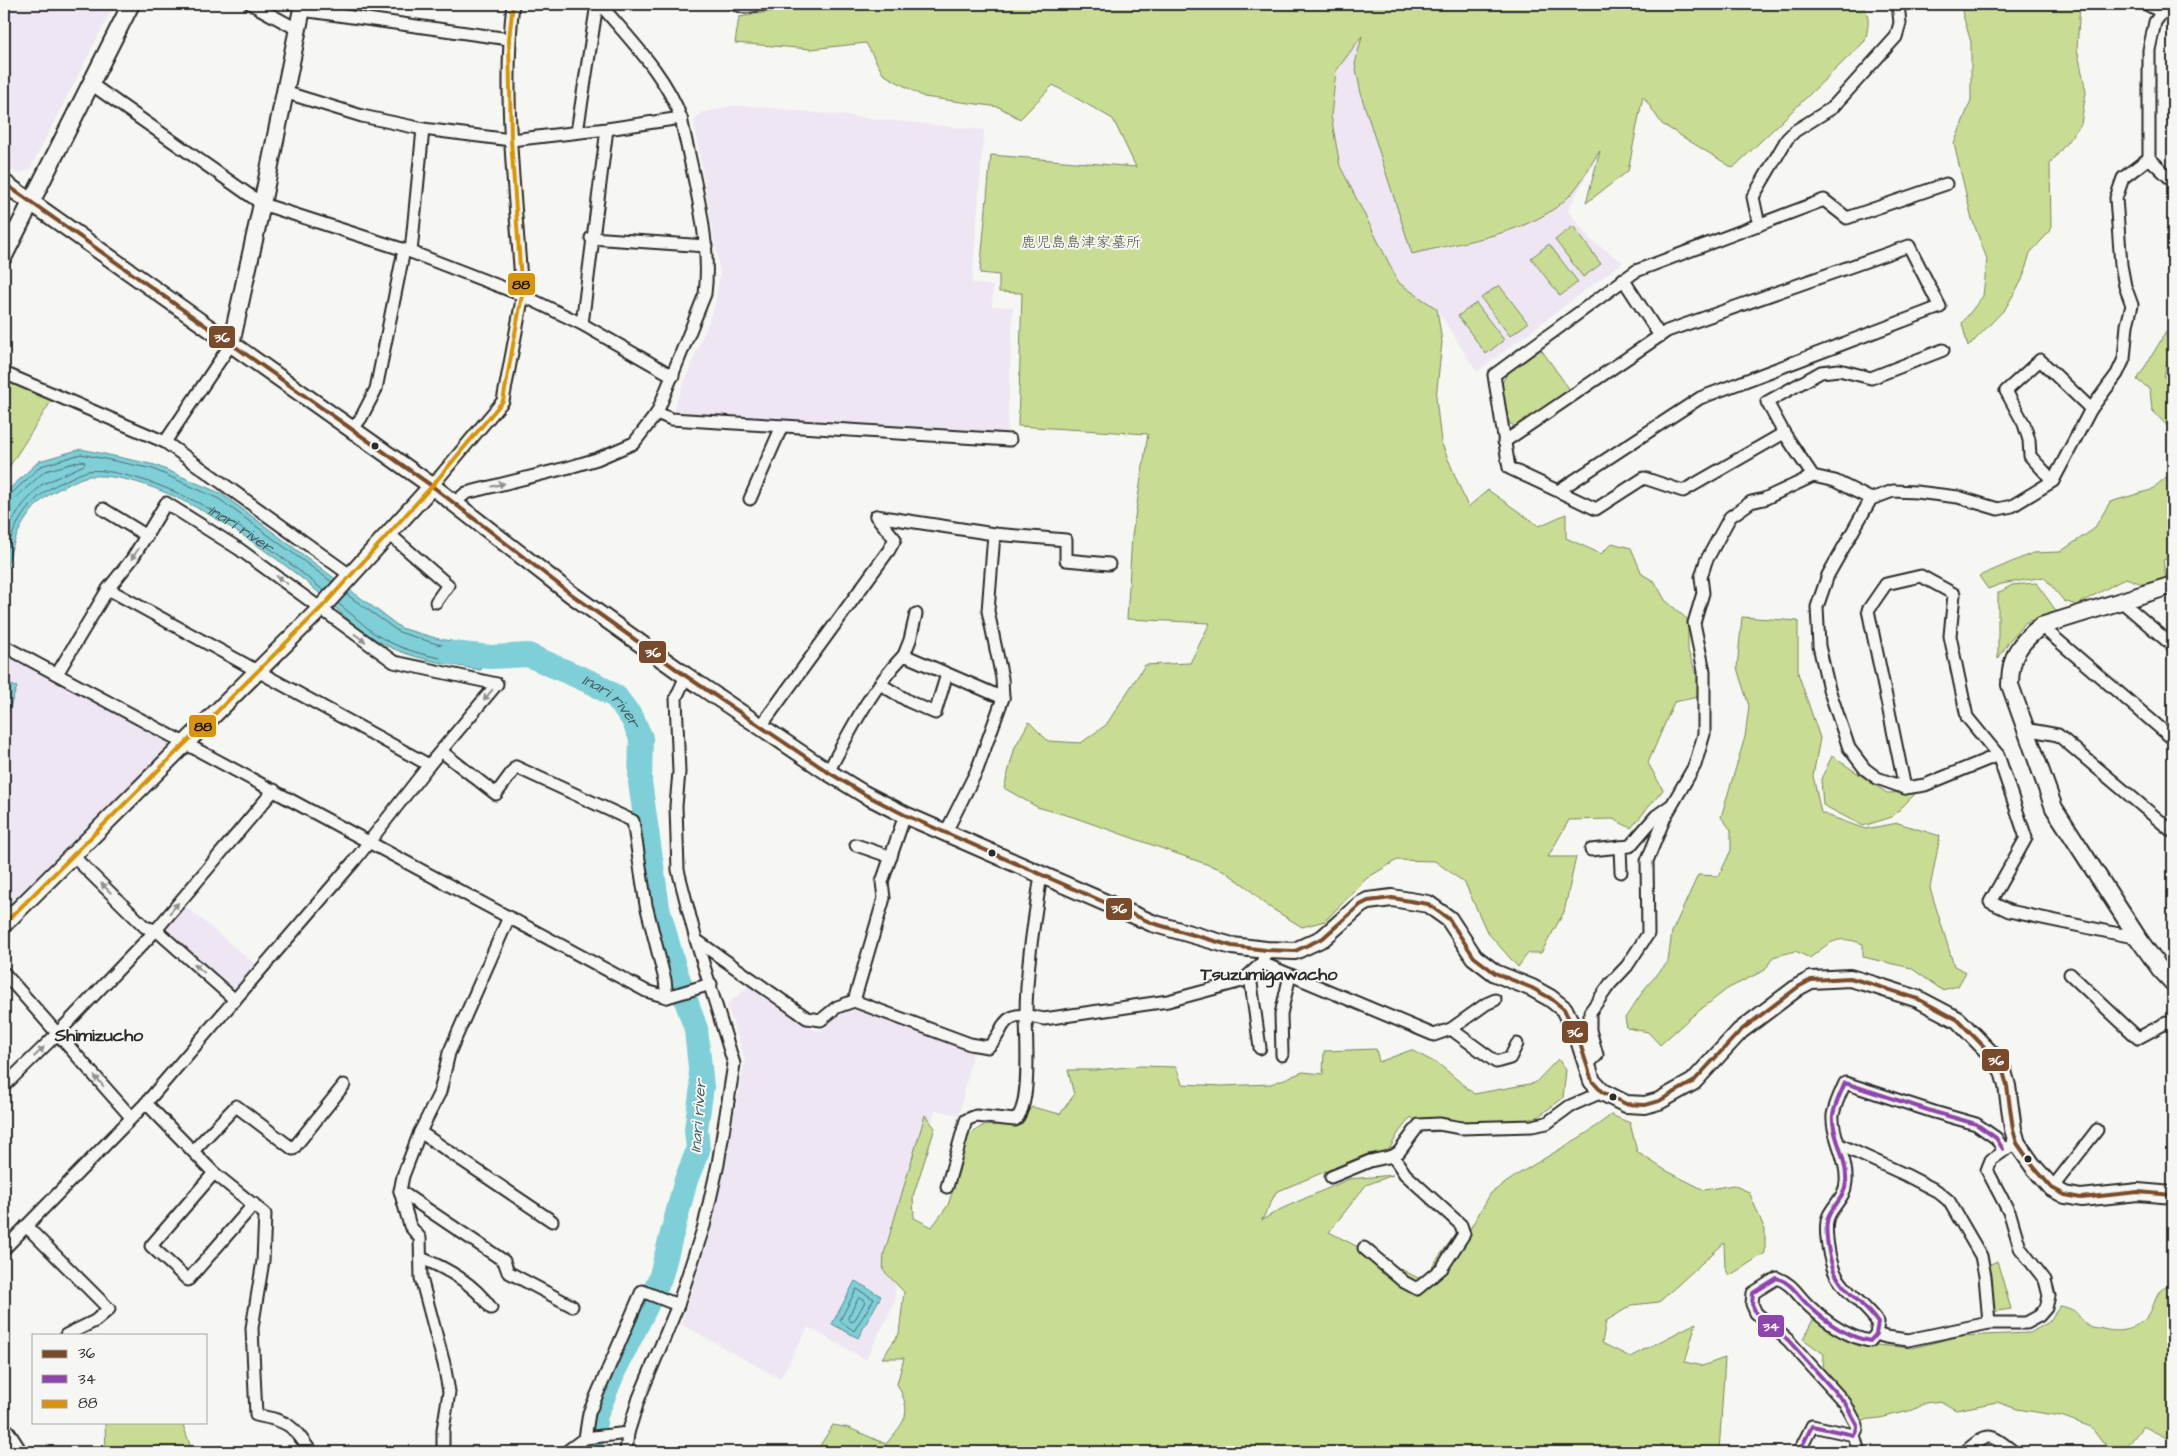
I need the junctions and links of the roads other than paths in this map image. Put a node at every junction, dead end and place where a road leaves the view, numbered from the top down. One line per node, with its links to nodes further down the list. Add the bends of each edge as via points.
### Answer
1 (131, 4): 13 (street)
2 (251, 4): 11 (street)
3 (513, 4): 12 (street)
4 (598, 4): 15 (street, via 663,83); 18 (street)
5 (733, 4): 6 (street, via 745,7)
6 (765, 4)
7 (1898, 4): 26 (street, via 1900,23 1896,37 1832,108 1787,139 1753,197)
8 (2146, 4): 10 (street)
9 (302, 7): 11 (street); 12 (street)
10 (2164, 8): 20 (street, via 2155,22 2148,50)
11 (297, 29): 14 (street)
12 (509, 39): 19 (street)
13 (90, 84): 24 (street); 25 (street)
14 (284, 92): 16 (street, via 362,116); 25 (street)
15 (682, 118): 17 (street); 28 (street)
16 (423, 129): 19 (street); 29 (street)
17 (607, 129): 18 (street); 27 (street)
18 (577, 132): 19 (street)
19 (511, 140): 32 (street)
20 (2149, 158): 21 (street); 39 (street, via 2122,178 2118,187 2116,198 2122,265 2132,305 2124,360)
21 (2173, 182)
22 (4, 183): 24 (street)
23 (1946, 184): 26 (street, via 1847,218 1824,200)
24 (30, 203): 30 (street); 35 (street)
25 (262, 204): 29 (street); 35 (street)
26 (1759, 224): 31 (street)
27 (591, 238): 28 (street); 33 (street)
28 (706, 246): 38 (street, via 706,294)
29 (408, 251): 32 (street); 42 (street, via 376,388)
30 (4, 256)
31 (1623, 279): 34 (street); 46 (street, via 1494,375)
32 (522, 295): 33 (street); 49 (street, via 503,401)
33 (582, 324): 38 (street)
34 (1660, 336): 46 (street); 50 (street, via 1908,246 1940,307 1700,398)
35 (231, 344): 42 (street); 45 (street)
36 (1943, 350): 43 (street, via 1872,378 1839,370 1821,372 1767,402)
37 (4, 373): 45 (street)
38 (673, 376): 40 (street)
39 (2091, 409): 48 (street); 48 (street, via 2040,360 2006,391 2024,424 2030,456)
40 (657, 413): 41 (street, via 671,419); 53 (street, one-way to 40, via 466,493 597,459 634,443)
41 (782, 426): 44 (street); 51 (street)
42 (352, 430): 49 (street)
43 (1784, 433): 47 (street); 50 (street, via 1683,491 1644,478 1596,508)
44 (1010, 440)
45 (165, 442): 59 (street)
46 (1504, 442): 50 (street, via 1509,468)
47 (1813, 476): 52 (street, via 1836,482); 86 (street, via 1751,502 1730,517 1709,554 1702,577 1703,593 1694,622 1704,671 1704,734 1695,765)
48 (2053, 481): 52 (street, via 2012,506 1998,509 1958,497 1916,492 1892,491)
49 (432, 486): 53 (street); 55 (street)
50 (1558, 491)
51 (750, 499)
52 (1871, 499): 84 (street, via 1822,591 1817,607 1819,646 1848,748 1877,778)
53 (454, 503): 73 (street, via 571,594)
54 (103, 509): 57 (street)
55 (388, 534): 59 (street); 63 (street, via 448,585)
56 (994, 534): 58 (street, via 1066,540 1066,560); 75 (street, via 988,611 1002,678); 76 (street, via 876,516 895,539 889,550)
57 (147, 536): 61 (street, one-way to 61); 64 (street, one-way to 57, via 166,503)
58 (1108, 564)
59 (349, 576): 64 (street)
60 (2173, 586): 62 (street)
61 (108, 589): 70 (street); 71 (street)
62 (2121, 600): 66 (street); 68 (street)
63 (436, 602)
64 (322, 607): 70 (street); 80 (street, one-way to 80, via 394,662 498,684)
65 (916, 614): 69 (street)
66 (2041, 626): 77 (street, via 2025,638 2016,651 2010,670 2010,685); 78 (street)
67 (4, 646): 71 (street)
68 (2173, 646)
69 (904, 655): 72 (street); 74 (street)
70 (258, 671): 79 (street); 82 (street)
71 (57, 674): 79 (street)
72 (947, 674): 74 (street, via 934,713); 75 (street)
73 (686, 676): 76 (street); 102 (street, via 676,698 678,870)
74 (880, 684): 83 (street)
75 (1002, 698): 88 (street, via 978,770)
76 (761, 726): 83 (street)
77 (2025, 730): 89 (street, via 2058,735); 101 (street, via 2054,808)
78 (2173, 739)
79 (186, 743): 85 (street); 94 (street)
80 (441, 751): 82 (street); 110 (street, via 496,794 516,766 633,821 646,905)
81 (1998, 755): 84 (street, via 1925,785); 84 (street, via 1967,717 1950,636 1954,594 1921,576 1886,584 1868,610); 101 (street, via 2026,838 1990,902 2009,911)
82 (429, 765): 90 (street)
83 (828, 772): 87 (street)
84 (1905, 788)
85 (274, 790): 90 (street); 100 (street, one-way to 85)
86 (1672, 806): 92 (street, via 1656,816 1630,846); 121 (street, via 1647,861 1648,934 1590,1012 1590,1030 1597,1055)
87 (905, 815): 88 (street); 95 (street)
88 (946, 832): 97 (street)
89 (2173, 832)
90 (368, 842): 98 (street); 111 (street)
91 (856, 845): 95 (street)
92 (1620, 847): 93 (street); 96 (street)
93 (1591, 850)
94 (72, 855): 99 (street); 100 (street, one-way to 94, via 145,927)
95 (891, 857): 113 (street, via 882,882 884,898)
96 (1621, 872)
97 (1041, 875): 103 (street, via 1152,923); 114 (street, via 1031,940)
98 (509, 917): 110 (street, via 646,991); 128 (street, via 449,1053 440,1092)
99 (4, 924)
100 (156, 930): 111 (street, one-way to 100); 117 (street)
101 (2138, 938): 108 (street)
102 (696, 940): 109 (street); 113 (street, via 807,1018 821,1020 837,1007)
103 (1264, 957): 106 (street); 107 (street); 121 (street, via 1312,945 1368,901 1392,898 1428,904 1449,919 1474,957 1488,968 1532,988 1564,1009 1579,1040)
104 (4, 973): 117 (street)
105 (2070, 974): 115 (street, via 2138,1038 2166,1023)
106 (1290, 975): 116 (street, via 1434,1035); 120 (street, via 1281,1014)
107 (1250, 976): 114 (street, via 1242,981 1168,1000 1044,1019); 119 (street)
108 (2173, 983)
109 (707, 985): 110 (street); 145 (street, via 734,1064 706,1217)
110 (669, 996)
111 (235, 1000): 125 (street)
112 (1495, 1000): 116 (street)
113 (854, 1001): 114 (street, via 970,1044 988,1047 1004,1022 1012,1016)
114 (1026, 1016): 135 (street, via 1028,1065 1020,1113 1014,1120 976,1116 966,1120)
115 (2173, 1024)
116 (1451, 1029): 118 (street, via 1496,1062 1510,1058)
117 (57, 1034): 123 (street, one-way to 117); 126 (street, one-way to 117)
118 (1517, 1044)
119 (1260, 1048)
120 (1282, 1055)
121 (1586, 1066): 124 (street, via 1592,1081)
122 (344, 1085): 131 (street, via 293,1149 236,1106)
123 (4, 1086)
124 (1602, 1092): 130 (street, via 1626,1104 1645,1105 1659,1101 1693,1082 1740,1030 1798,987 1811,980 1850,978 1918,999 1958,1020 1976,1037 2003,1071 2008,1086 2013,1129); 132 (street, via 1570,1106 1547,1123 1532,1126 1461,1128 1419,1125 1400,1152)
125 (146, 1103): 126 (street); 131 (street)
126 (131, 1117): 141 (street)
127 (2097, 1130): 136 (street)
128 (420, 1132): 137 (street); 140 (street)
129 (1840, 1145): 130 (street, via 1833,1117 1845,1083 1976,1124); 148 (street, via 1906,1175 1949,1201 1981,1256); 150 (street, via 1846,1180 1844,1194 1828,1217 1827,1248 1840,1283 1878,1323)
130 (2010, 1146): 136 (street); 148 (street, via 1991,1160 1987,1170 2010,1214 2020,1248 2044,1280 2049,1296 2046,1308 2026,1323)
131 (192, 1151): 133 (street)
132 (1393, 1156): 134 (street, via 1370,1161); 142 (street, via 1405,1174 1461,1225 1464,1234 1442,1268 1417,1289)
133 (214, 1173): 139 (street); 139 (street, via 150,1246 188,1280)
134 (1330, 1177)
135 (947, 1188)
136 (2052, 1188): 138 (street, via 2081,1198 2138,1192)
137 (400, 1191): 144 (street, via 410,1226 420,1238); 146 (street, via 504,1261 508,1272)
138 (2173, 1195)
139 (254, 1204): 156 (street, via 265,1214 262,1269 252,1328 256,1414 281,1420 293,1427)
140 (552, 1221)
141 (26, 1226): 143 (street); 149 (street, via 109,1309 95,1321)
142 (1364, 1248)
143 (4, 1249)
144 (421, 1258): 147 (street, via 474,1288); 157 (street, via 421,1278 449,1392)
145 (678, 1305): 152 (street); 154 (street, via 642,1291 589,1414)
146 (572, 1306)
147 (491, 1308)
148 (1989, 1323): 150 (street, via 1908,1340)
149 (68, 1334)
150 (1876, 1334): 153 (street, via 1870,1341 1845,1333 1809,1306 1793,1286 1777,1278 1754,1293 1752,1304 1756,1313 1788,1340 1845,1403 1857,1425)
151 (4, 1432): 155 (highway)
152 (628, 1433): 154 (street); 159 (street)
153 (1854, 1435): 160 (street, via 1812,1426); 161 (street)
154 (585, 1438): 158 (street)
155 (16, 1452)
156 (311, 1452)
157 (443, 1452)
158 (566, 1452)
159 (626, 1452)
160 (1800, 1452)
161 (1859, 1452)
162 (1965, 1452): 163 (street, via 1982,1437 1990,1436)
163 (2014, 1452)

